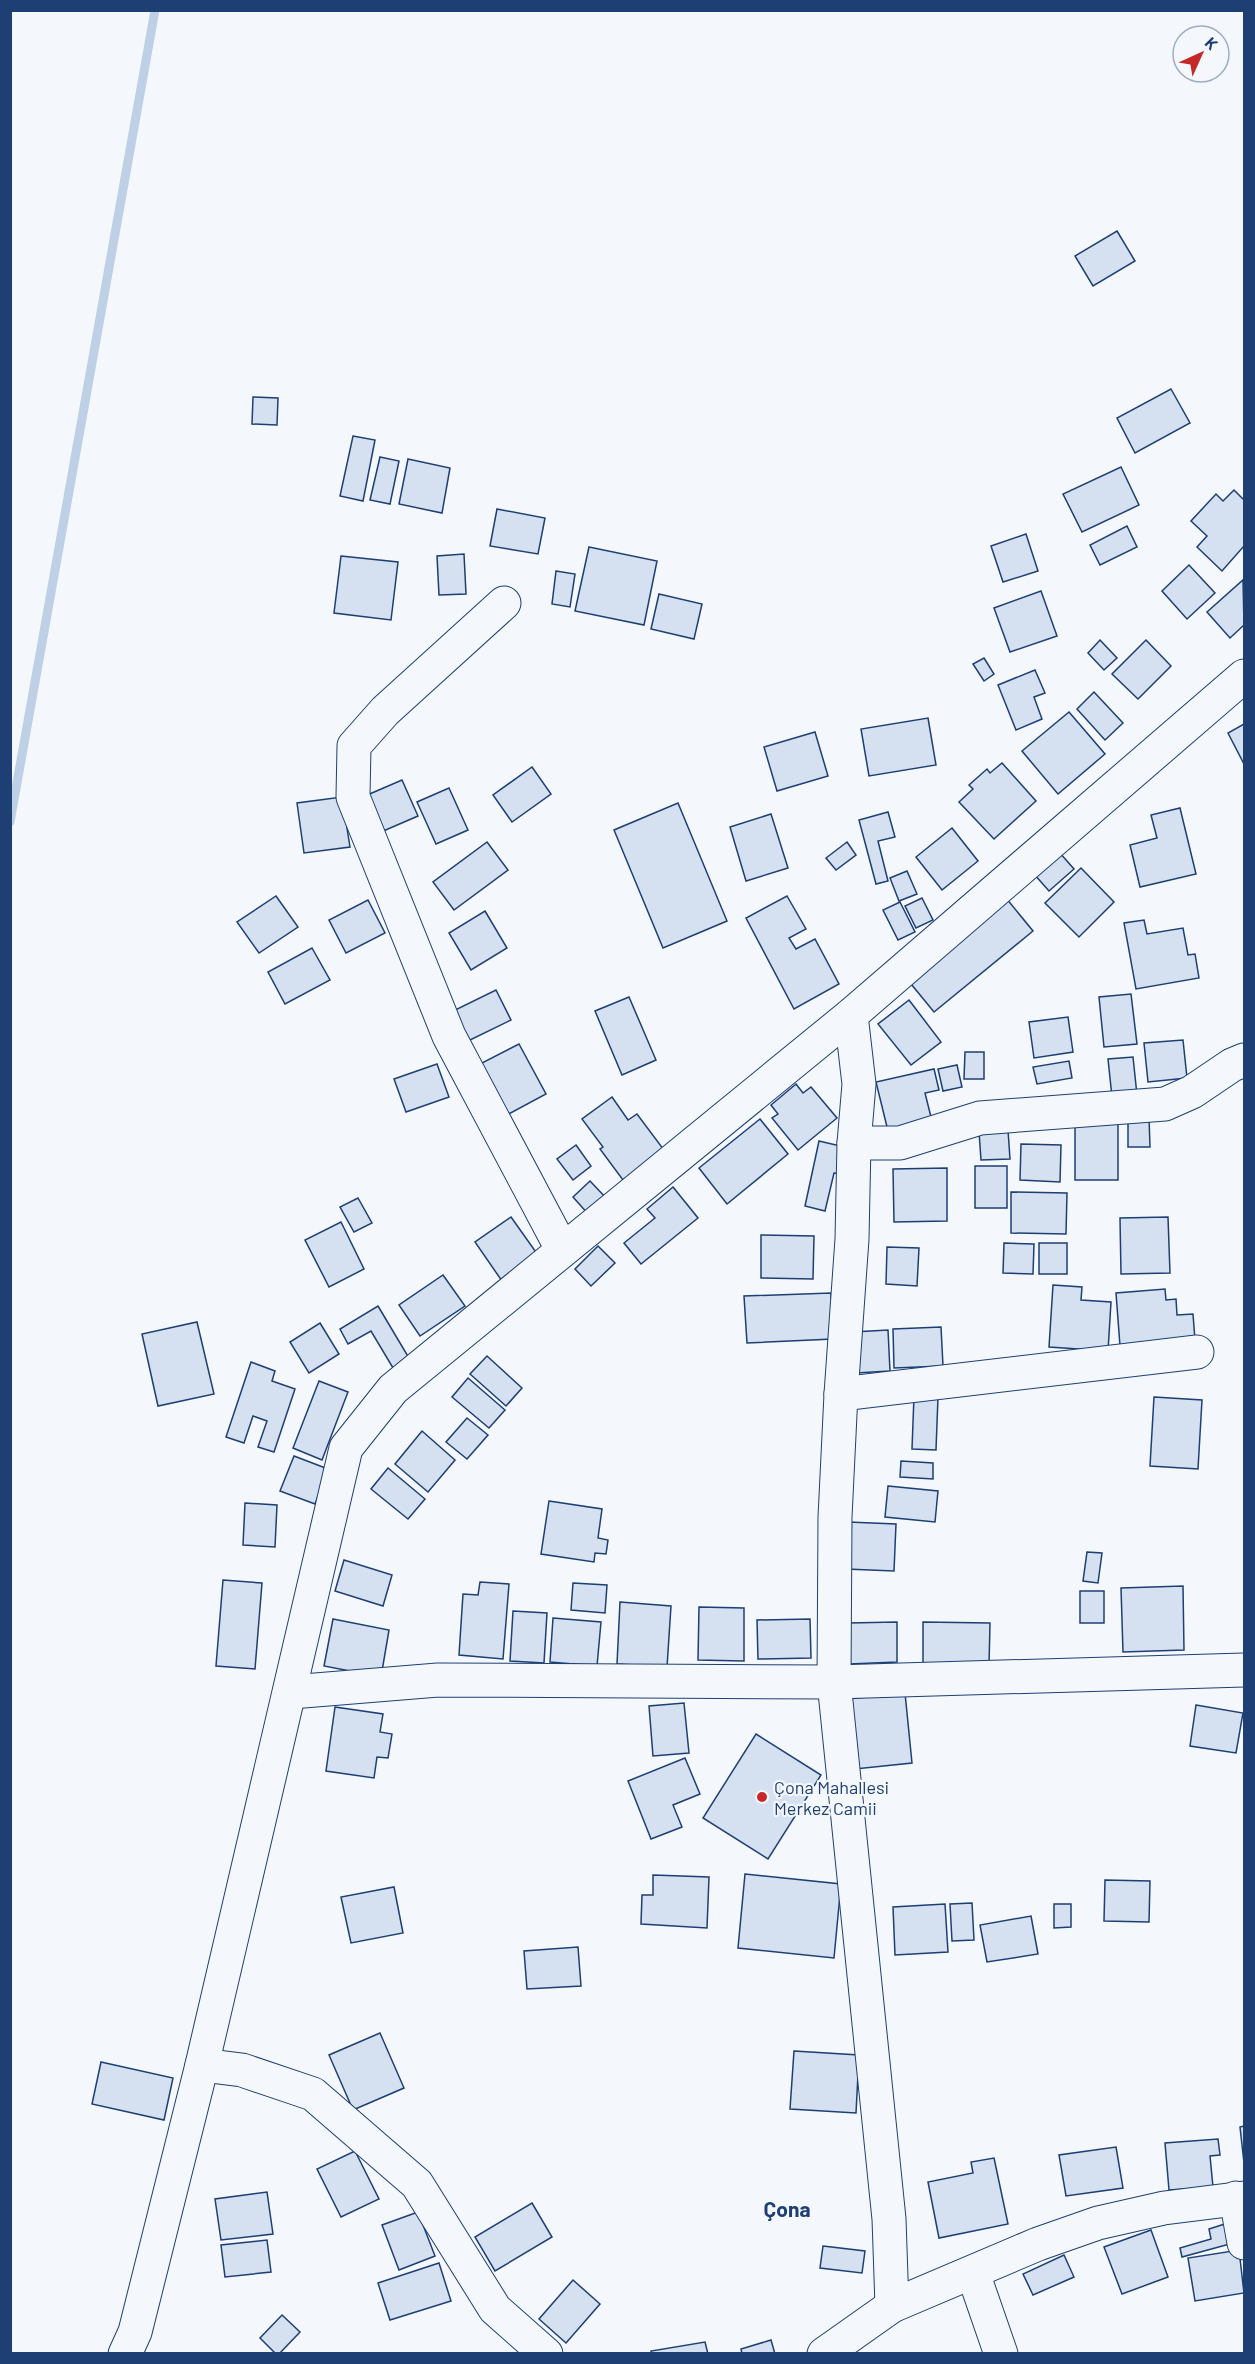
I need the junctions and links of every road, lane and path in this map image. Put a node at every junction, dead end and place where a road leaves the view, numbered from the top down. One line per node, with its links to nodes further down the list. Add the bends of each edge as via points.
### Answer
1 (504, 603): 6 (street, via 385,711 354,746 354,797 449,1036)
2 (1245, 676): 3 (street)
3 (851, 1015): 5 (street, via 859,1084); 6 (street)
4 (1245, 1060): 5 (street, via 1165,1104 980,1118 900,1143)
5 (854, 1143): 8 (street)
6 (562, 1249): 11 (street, via 393,1389 346,1448)
7 (1197, 1352): 8 (street)
8 (841, 1394): 10 (street, via 835,1517)
9 (1245, 1670): 10 (street)
10 (834, 1682): 11 (street, via 459,1679); 16 (street, via 889,2219)
11 (291, 1692): 12 (street)
12 (202, 2065): 17 (street, via 135,2332); 18 (street, via 242,2070 312,2094 417,2184 495,2309)
13 (1240, 2198): 14 (street); 15 (street, via 1164,2208 1098,2223)
14 (1245, 2243)
15 (973, 2273): 16 (street); 20 (street)
16 (892, 2307): 19 (street)
17 (125, 2354)
18 (546, 2354)
19 (824, 2354)
20 (1001, 2354)

